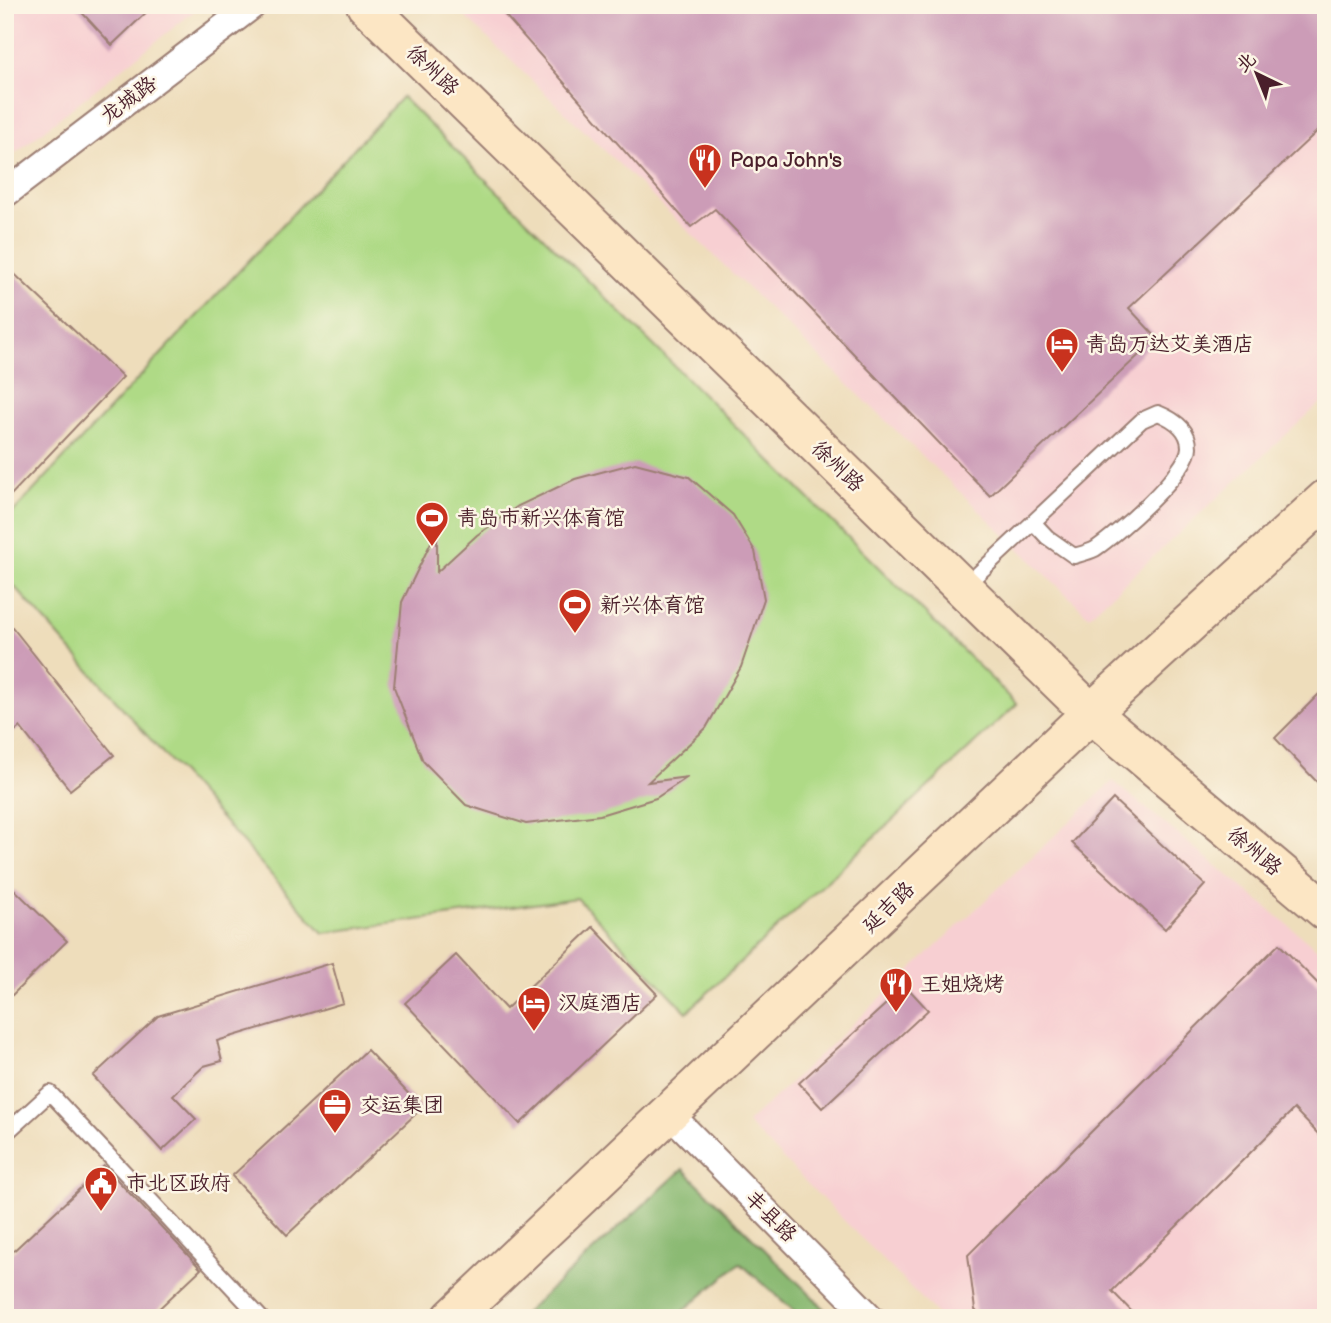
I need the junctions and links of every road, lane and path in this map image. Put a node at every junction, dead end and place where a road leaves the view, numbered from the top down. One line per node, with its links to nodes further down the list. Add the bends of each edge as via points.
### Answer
1 (253, 5): 3 (street, 龙城路·)
2 (366, 5): 6 (street, 徐州路)
3 (5, 194)
4 (1326, 499): 7 (street, 延吉路)
5 (1033, 522): 5 (lane, via 1142,421 1158,413 1174,419 1183,429 1189,447 1184,461 1145,506 1093,550 1074,556); 6 (lane)
6 (963, 588): 7 (street, 徐州路)
7 (1091, 713): 8 (street, 徐州路); 9 (street, 延吉路)
8 (1326, 911)
9 (670, 1114): 12 (street, 延吉路); 13 (street, 丰县路)
10 (5, 1134): 11 (lane, via 50,1093)
11 (261, 1318)
12 (452, 1318)
13 (871, 1318)

